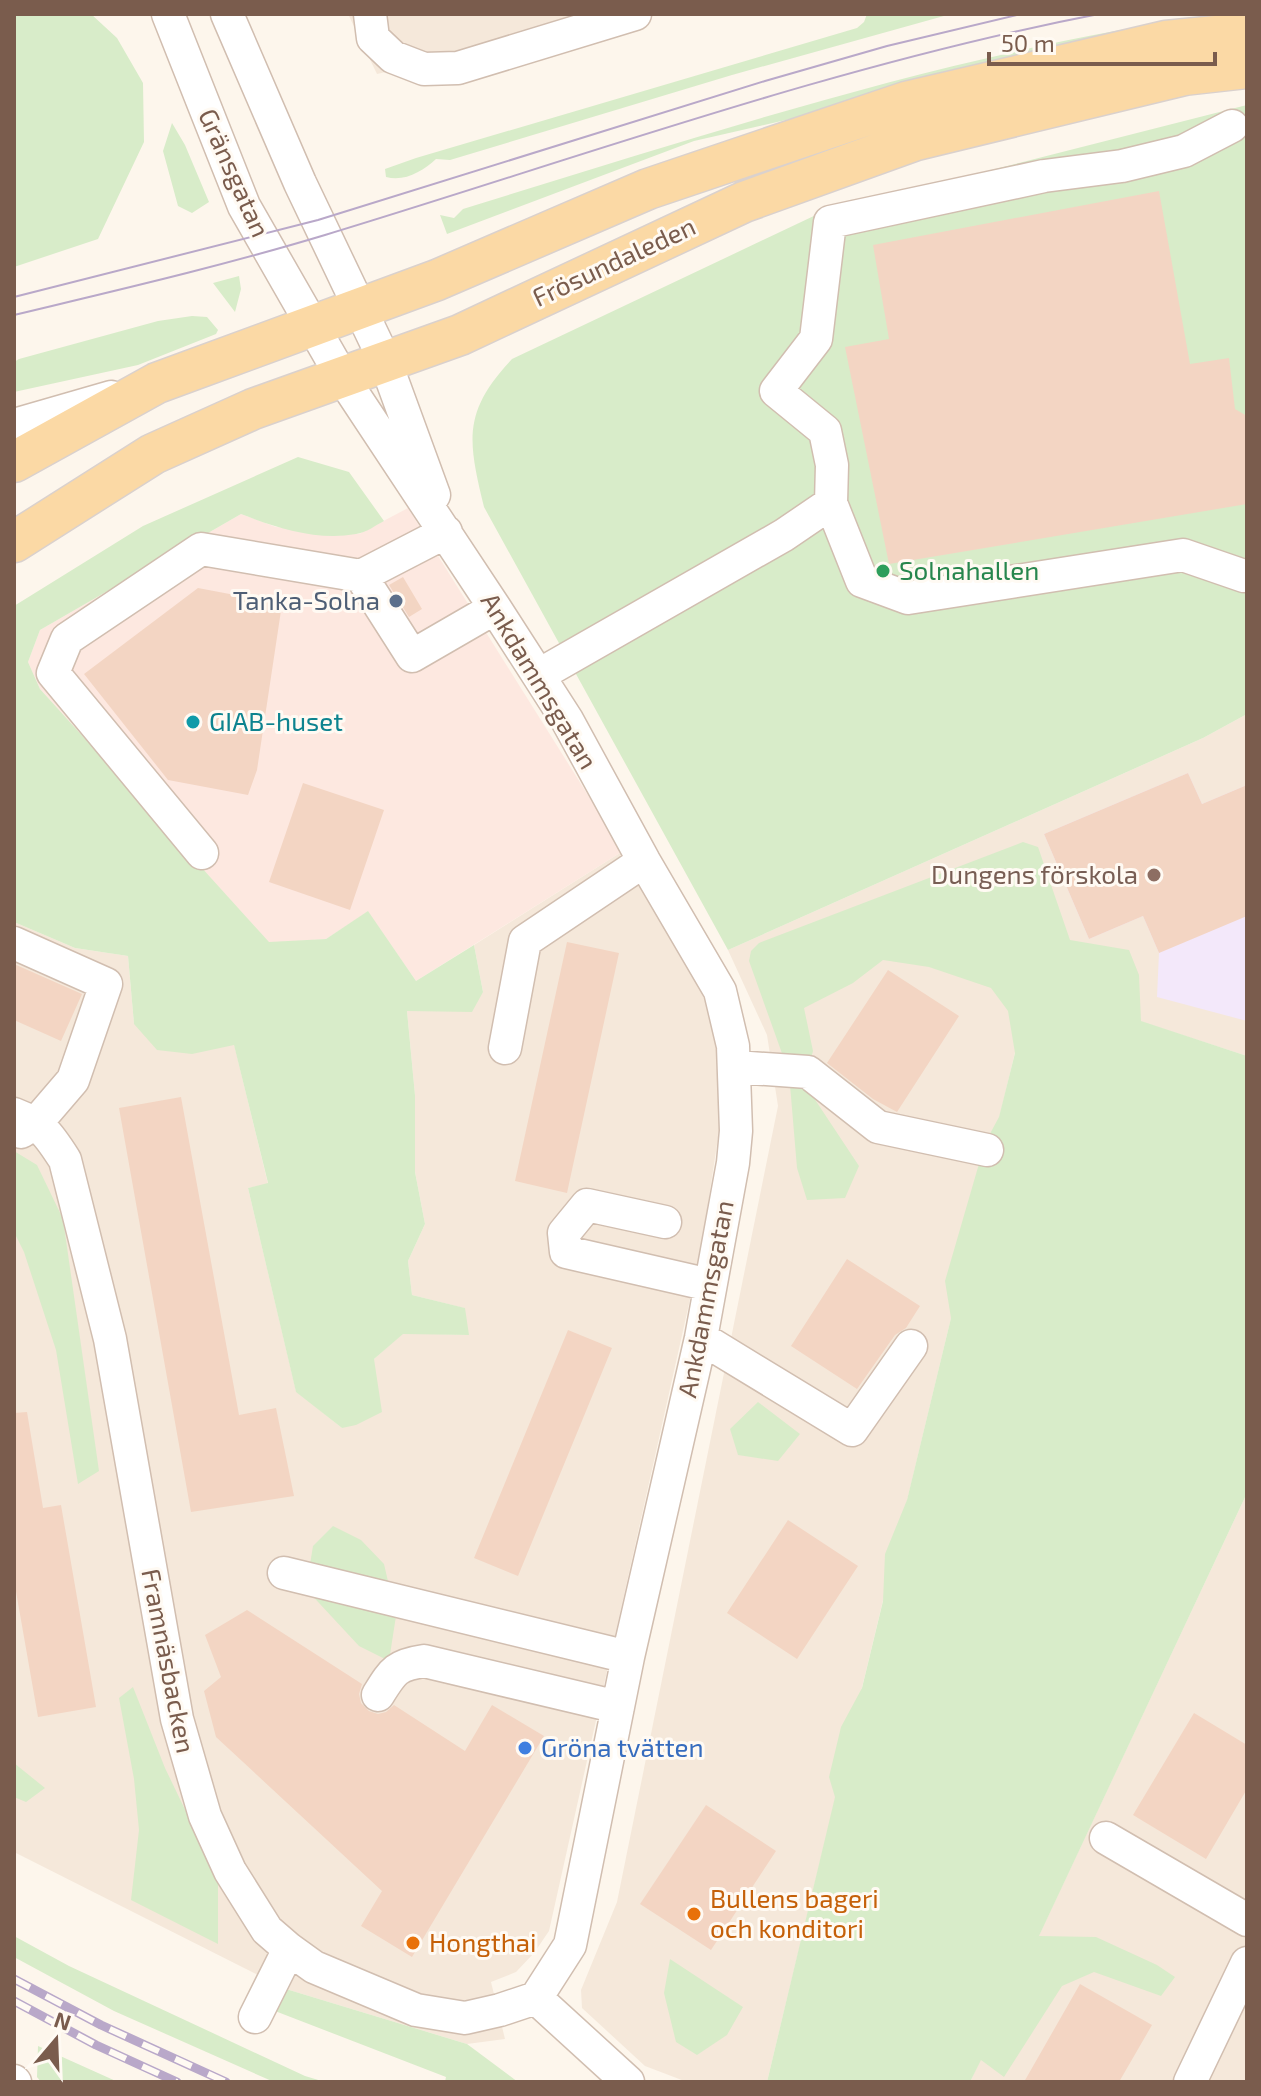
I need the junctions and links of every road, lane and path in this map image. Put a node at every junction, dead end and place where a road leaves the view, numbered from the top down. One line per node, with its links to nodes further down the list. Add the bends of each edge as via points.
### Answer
1 (168, 14): 11 (street, Gränsgatan, via 244,206)
2 (227, 14): 8 (street)
3 (251, 14): 8 (street)
4 (370, 14): 5 (street, via 373,38 393,57 424,69 458,68)
5 (635, 14)
6 (1247, 33): 10 (main road, Frösundaleden, via 1166,41 906,102 648,189)
7 (1247, 68): 12 (main road, Frösundaleden, via 1184,75 916,140 744,202 460,335)
8 (269, 114): 10 (street)
9 (1232, 126): 17 (street, via 1184,151 1122,166 1044,176 830,222 816,339 776,391 825,431 832,465)
10 (360, 308): 11 (main road, Frösundaleden); 12 (street, Ankdammsgatan)
11 (313, 326): 13 (street, Gränsgatan); 14 (main road, Frösundaleden)
12 (385, 361): 13 (main road, Frösundaleden); 18 (street, Ankdammsgatan)
13 (342, 377): 18 (street, Ankdammsgatan); 19 (main road, Frösundaleden, via 153,454)
14 (157, 383): 15 (street); 16 (main road, Frösundaleden)
15 (14, 425)
16 (14, 462)
17 (831, 503): 21 (street, via 862,581 908,598 1183,555); 23 (street)
18 (446, 532): 20 (street); 22 (street, Ankdammsgatan)
19 (14, 542)
20 (361, 576): 22 (street, via 412,656); 24 (street, via 201,549 67,639 53,673)
21 (1244, 576)
22 (495, 608): 23 (street, Ankdammsgatan)
23 (539, 675): 25 (street, Ankdammsgatan)
24 (202, 853)
25 (644, 861): 27 (street, via 525,941); 28 (street, Ankdammsgatan, via 720,991)
26 (14, 943): 29 (street, via 106,984 73,1080)
27 (505, 1048)
28 (736, 1067): 30 (street, via 808,1072 878,1127); 32 (street, Ankdammsgatan, via 733,1163)
29 (22, 1124): 41 (street, Framnäsbacken, via 51,1137 65,1160 110,1339 177,1719 205,1816 230,1871 267,1930)
30 (987, 1150)
31 (665, 1222): 32 (street, via 587,1205 564,1233 566,1252)
32 (710, 1285): 33 (street, Ankdammsgatan)
33 (701, 1338): 34 (street, via 852,1430); 36 (street, Ankdammsgatan)
34 (911, 1346)
35 (284, 1573): 36 (street)
36 (628, 1657): 38 (street, Ankdammsgatan)
37 (378, 1695): 38 (street, via 393,1671 424,1661)
38 (618, 1707): 43 (street, Ankdammsgatan, via 570,1945)
39 (1106, 1838): 40 (street)
40 (1247, 1920)
41 (289, 1949): 43 (street, Framnäsbacken, via 314,1967 416,2010 465,2018); 44 (street)
42 (1247, 1963): 46 (street)
43 (536, 1998): 45 (street)
44 (255, 2017)
45 (628, 2082)
46 (1190, 2082)

